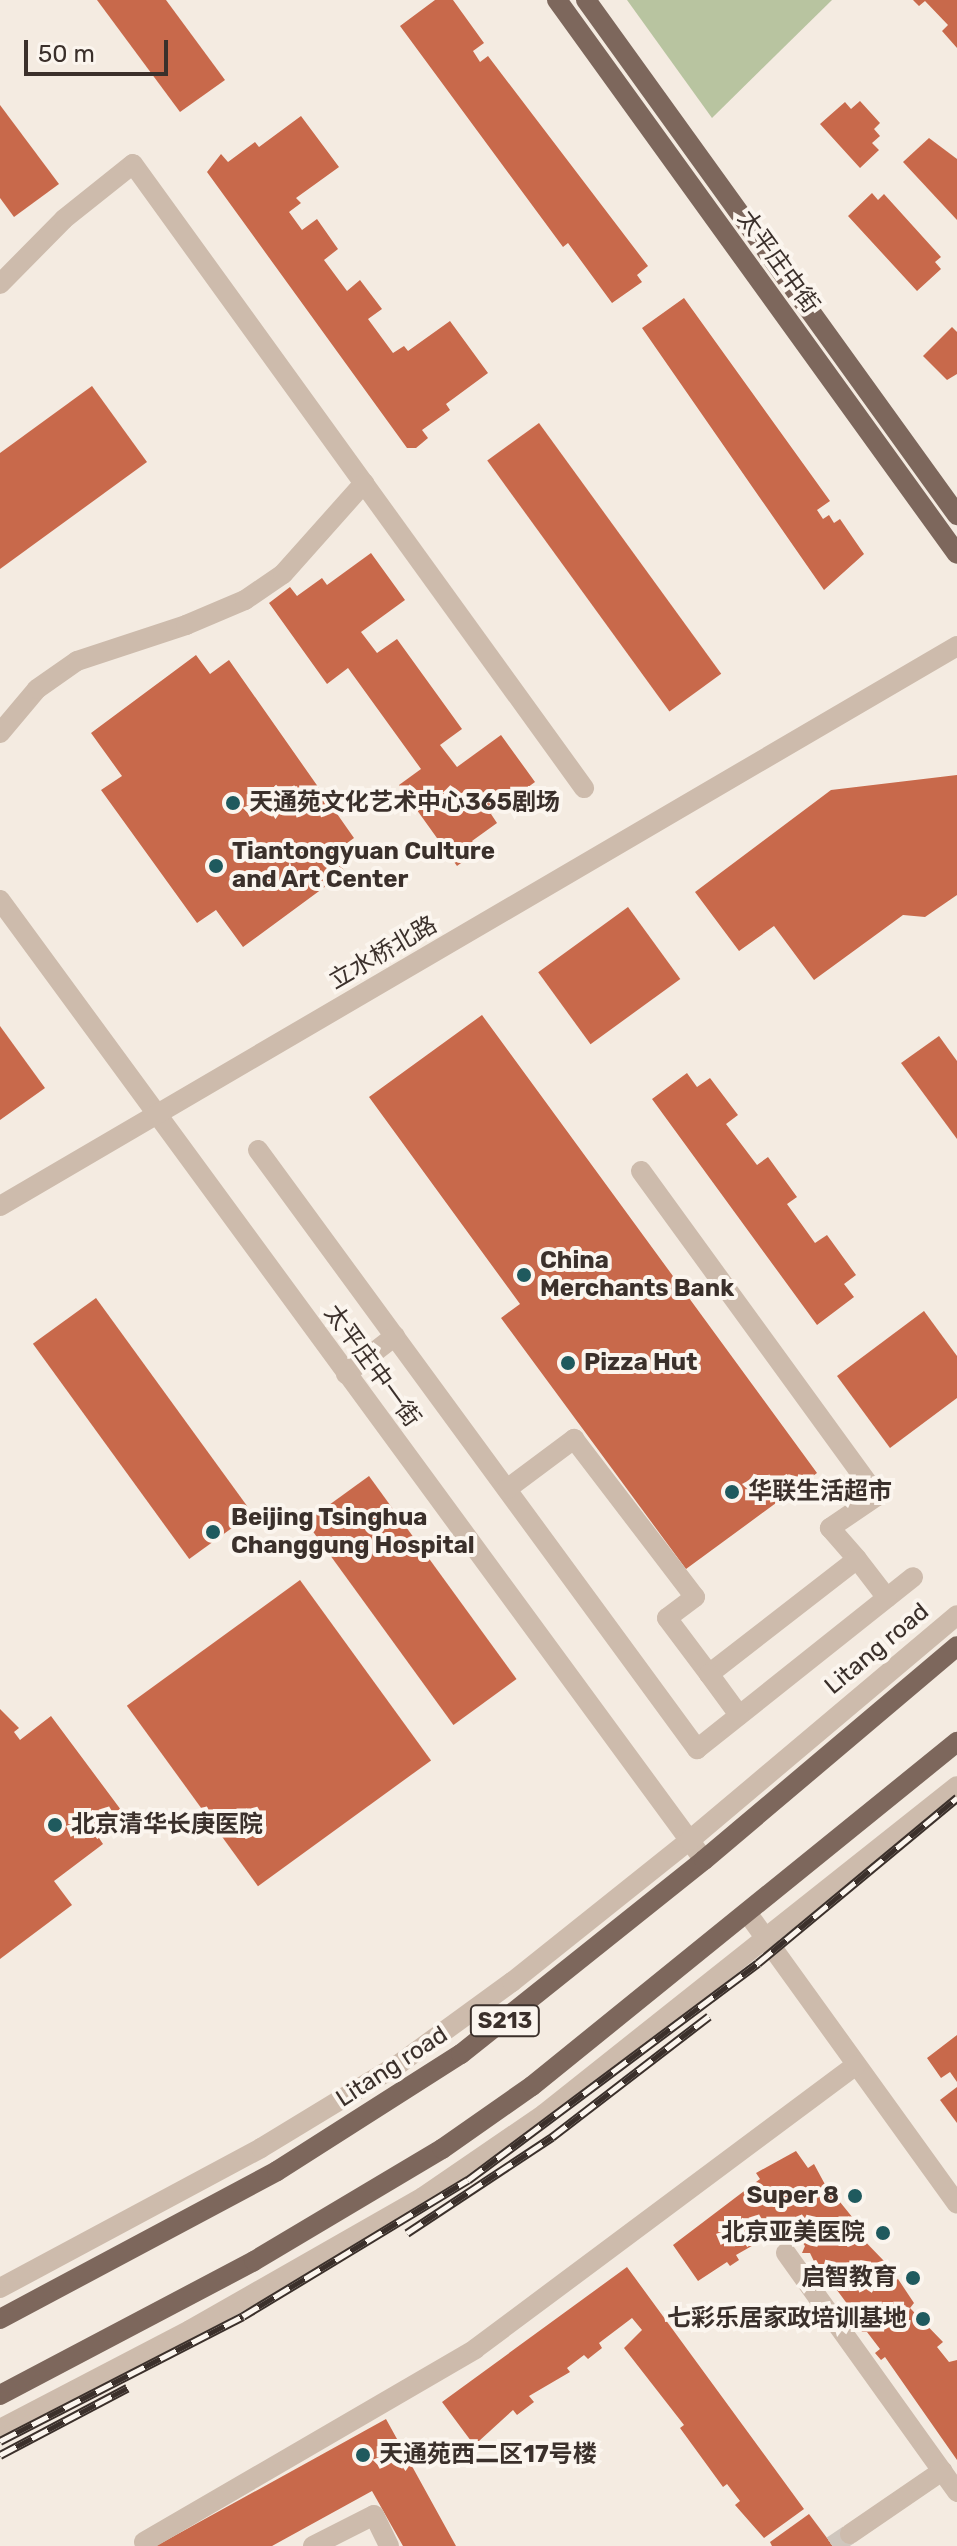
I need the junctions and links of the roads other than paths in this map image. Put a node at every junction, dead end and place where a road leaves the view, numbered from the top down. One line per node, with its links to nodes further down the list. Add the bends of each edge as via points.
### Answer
1 (557, 0): 6 (main road, 太平庄中街)
2 (586, 0): 5 (main road, 太平庄中街)
3 (0, 284): 4 (street, via 64,219 133,164)
4 (364, 483): 8 (street, via 283,574 245,600 186,625 77,661 37,689); 9 (street)
5 (957, 515)
6 (957, 554)
7 (957, 646): 11 (street, 立水桥北路)
8 (0, 733)
9 (584, 788)
10 (0, 900): 11 (street, 太平庄中一街)
11 (156, 1116): 14 (street, 立水桥北路); 16 (street, 太平庄中一街)
12 (258, 1150): 15 (street)
13 (641, 1171): 18 (street, via 877,1496 830,1528)
14 (0, 1206)
15 (395, 1336): 16 (street); 17 (street)
16 (346, 1374): 27 (street, 太平庄中一街)
17 (507, 1489): 23 (street, via 574,1439 695,1597 667,1618); 24 (street, via 697,1749)
18 (857, 1559): 20 (street); 23 (street)
19 (913, 1577): 20 (street)
20 (887, 1598): 24 (street)
21 (957, 1615): 27 (street, Litang road / S213)
22 (957, 1646): 28 (main road, Litang road / S213)
23 (709, 1674): 24 (street)
24 (739, 1715)
25 (957, 1742): 29 (main road, S213)
26 (957, 1786): 30 (street)
27 (690, 1840): 28 (street, 太平庄中一街); 34 (street, Litang road / S213, via 399,2064 261,2148)
28 (704, 1860): 35 (main road, Litang road / S213, via 498,2026 407,2090 277,2171)
29 (748, 1914): 30 (street); 36 (main road, S213, via 532,2086 442,2149 254,2261)
30 (766, 1940): 31 (street); 37 (street, via 544,2114 423,2197 190,2330)
31 (856, 2065): 32 (street); 41 (street, via 475,2349)
32 (957, 2204)
33 (786, 2253): 38 (street)
34 (0, 2288)
35 (0, 2319)
36 (0, 2395)
37 (0, 2429)
38 (942, 2471): 39 (street); 40 (street)
39 (957, 2492)
40 (850, 2534)
41 (144, 2542)
42 (313, 2546): 43 (street, via 374,2515)
43 (389, 2546)

